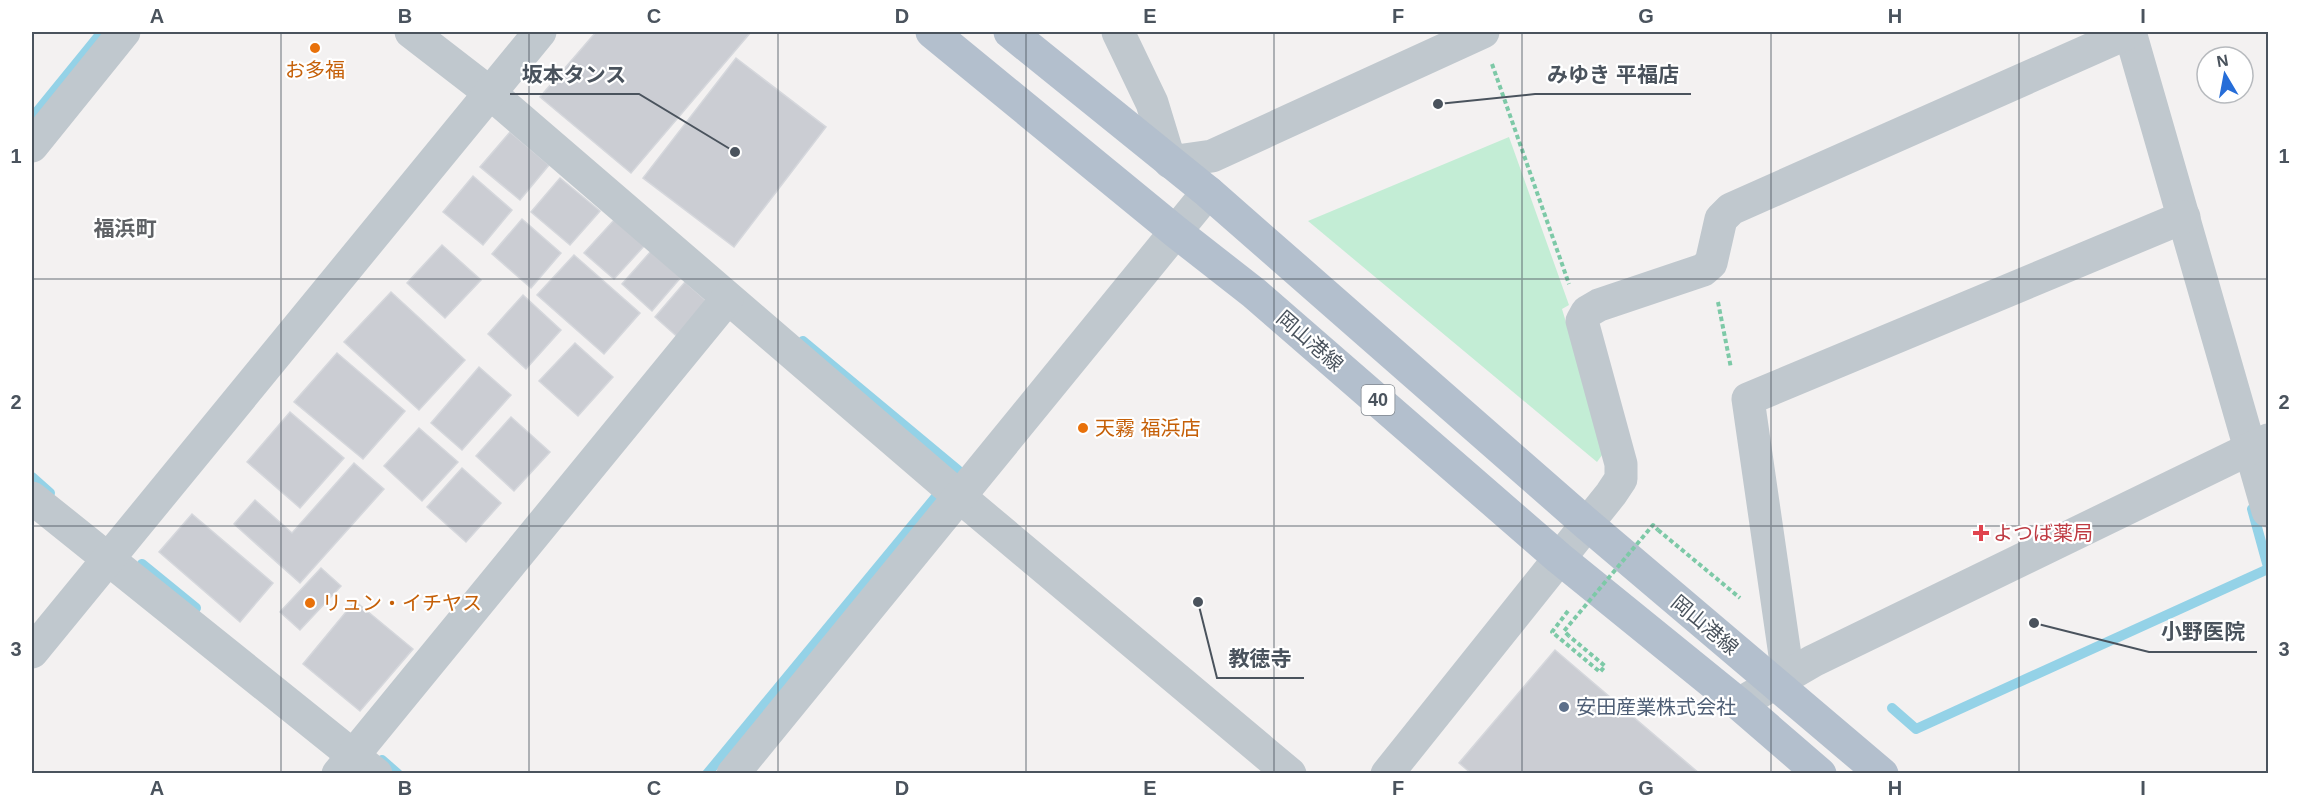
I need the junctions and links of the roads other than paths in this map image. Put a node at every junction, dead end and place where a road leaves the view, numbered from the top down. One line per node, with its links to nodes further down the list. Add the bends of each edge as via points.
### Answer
1 (124, 32): 10 (street)
2 (411, 32): 9 (street)
3 (540, 32): 9 (street)
4 (932, 32): 14 (main road, 岡山港線 / 40)
5 (1010, 32): 11 (main road, 岡山港線 / 40)
6 (1118, 32): 11 (street, via 1152,103)
7 (1482, 32): 11 (street, via 1212,156)
8 (2125, 34): 13 (street); 20 (street, via 1731,209 1721,219 1711,263 1695,274 1587,312 1582,321 1621,464 1621,479)
9 (495, 87): 15 (street); 22 (street)
10 (32, 146)
11 (1170, 162): 12 (main road, 岡山港線 / 40)
12 (1208, 192): 14 (street); 20 (main road, 岡山港線 / 40)
13 (2175, 221): 16 (street); 24 (street, via 1748,399)
14 (1176, 232): 17 (street); 21 (main road, 岡山港線 / 40, via 1254,293)
15 (727, 298): 17 (street); 26 (street)
16 (2259, 445): 19 (street); 24 (street)
17 (951, 489): 27 (street); 28 (street)
18 (32, 498): 22 (street)
19 (2268, 511)
20 (1587, 524): 21 (street); 24 (main road, 岡山港線 / 40)
21 (1559, 558): 25 (main road, 岡山港線 / 40); 29 (street)
22 (107, 560): 23 (street); 26 (street)
23 (32, 652)
24 (1781, 679): 25 (street); 31 (main road, 岡山港線 / 40)
25 (1739, 704): 30 (main road, 岡山港線 / 40)
26 (358, 759)
27 (733, 774)
28 (1290, 774)
29 (1387, 774)
30 (1820, 774)
31 (1882, 774)

